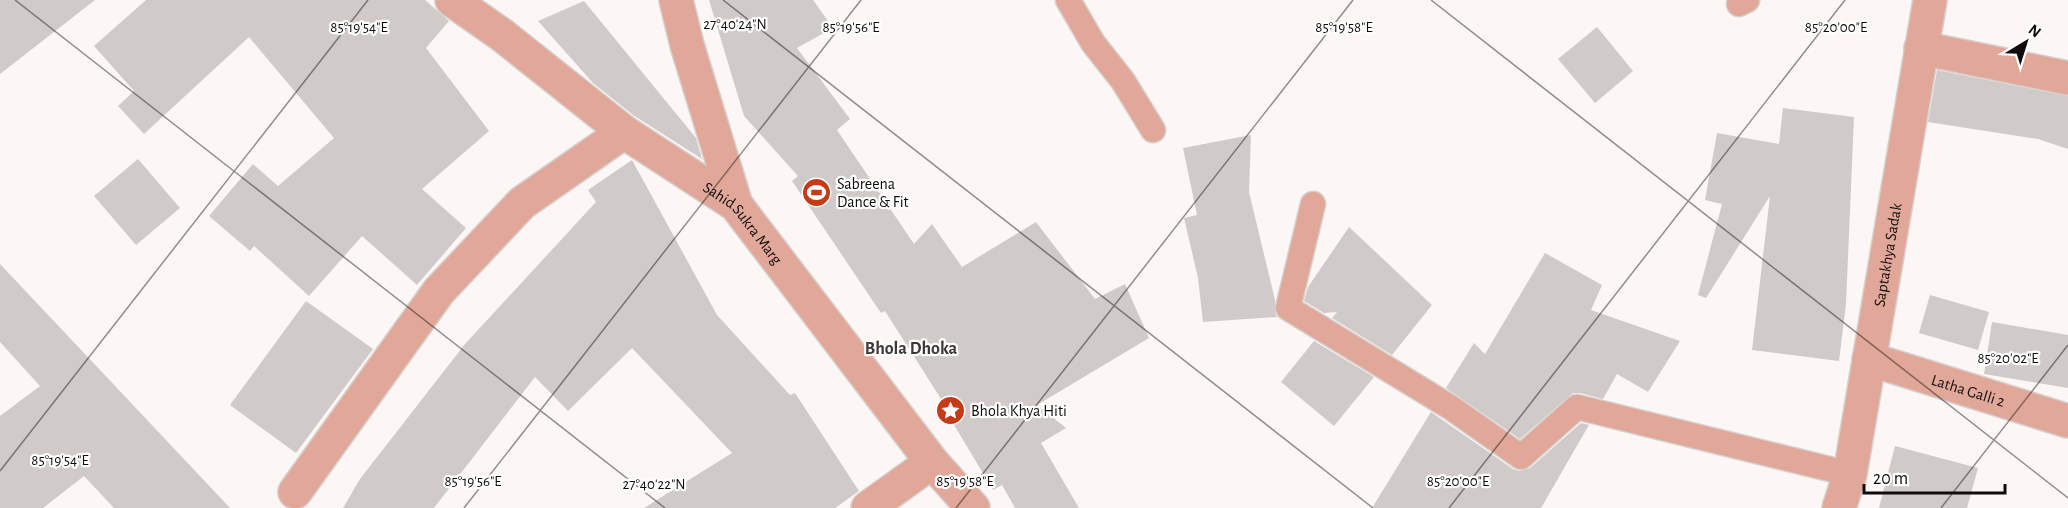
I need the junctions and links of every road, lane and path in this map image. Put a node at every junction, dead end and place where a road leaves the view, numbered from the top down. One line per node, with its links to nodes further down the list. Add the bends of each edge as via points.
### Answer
1 (452, 0): 8 (street, Sahid Sukra Marg)
2 (676, 0): 10 (street)
3 (1068, 0): 7 (lane)
4 (1930, 0): 5 (street, Saptakhya Sadak)
5 (1922, 48): 6 (street); 11 (street, Saptakhya Sadak)
6 (2068, 78)
7 (1153, 130)
8 (624, 132): 10 (street, Sahid Sukra Marg); 15 (street, via 522,203 439,291)
9 (1313, 204): 14 (lane, via 1288,308 1450,407 1521,457 1577,407)
10 (736, 205): 13 (street, Sahid Sukra Marg)
11 (1869, 359): 12 (street, Latha Galli 2); 14 (street, Saptakhya Sadak)
12 (2068, 422)
13 (932, 462): 16 (street); 17 (street, Sahid Sukra Marg)
14 (1850, 474): 18 (street, Saptakhya Sadak)
15 (295, 492)
16 (868, 508)
17 (973, 508)
18 (1839, 508)

